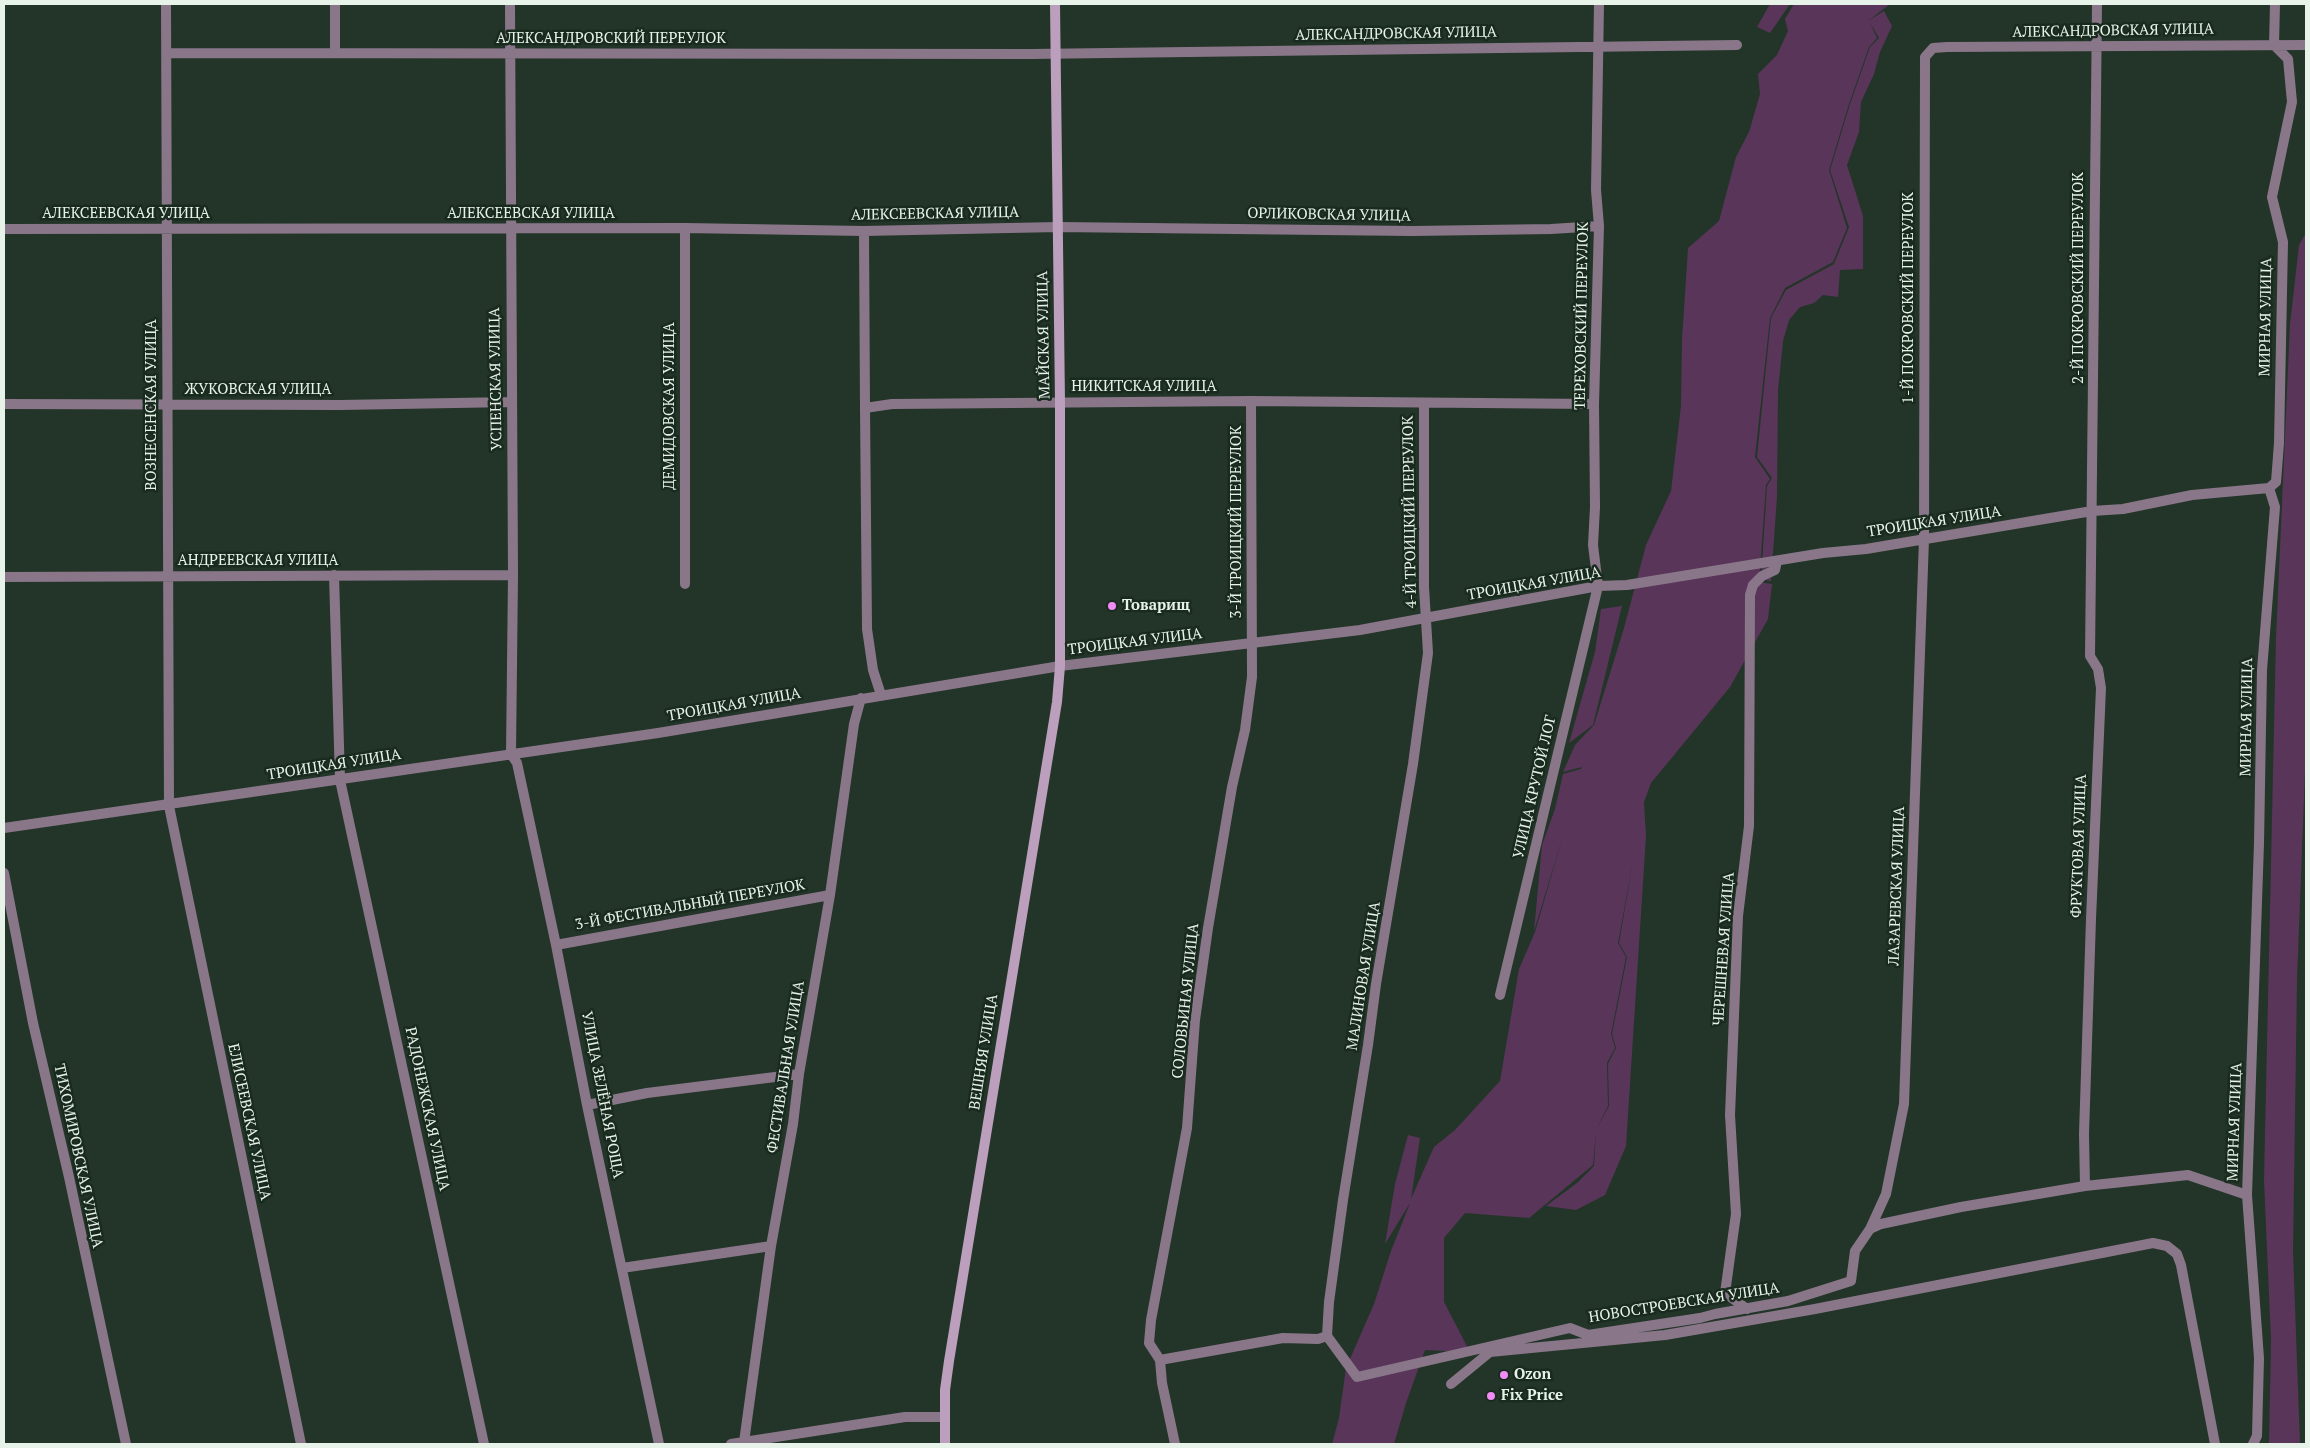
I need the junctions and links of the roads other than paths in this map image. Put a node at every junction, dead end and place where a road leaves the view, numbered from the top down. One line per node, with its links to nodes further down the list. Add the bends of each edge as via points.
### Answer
1 (166, 4): 13 (street, ВОЗНЕСЕНСКАЯ УЛИЦА)
2 (335, 4): 14 (street)
3 (510, 4): 16 (street, УСПЕНСКАЯ УЛИЦА)
4 (1055, 4): 15 (street, МАЙСКАЯ УЛИЦА)
5 (1599, 4): 12 (street, ТЕРЕХОВСКИЙ ПЕРЕУЛОК)
6 (2097, 4): 11 (street, 2-Й ПОКРОВСКИЙ ПЕРЕУЛОК)
7 (2274, 4): 9 (street)
8 (1737, 45): 12 (street, АЛЕКСАНДРОВСКАЯ УЛИЦА)
9 (2274, 45): 10 (street, АЛЕКСАНДРОВСКАЯ УЛИЦА); 11 (street, АЛЕКСАНДРОВСКАЯ УЛИЦА); 33 (street, МИРНАЯ УЛИЦА, via 2288,59 2292,102 2272,197 2283,242 2279,443 2276,482)
10 (2306, 45)
11 (2096, 46): 17 (street, АЛЕКСАНДРОВСКАЯ УЛИЦА, via 1933,48); 34 (street, 2-Й ПОКРОВСКИЙ ПЕРЕУЛОК)
12 (1599, 47): 15 (street, АЛЕКСАНДРОВСКАЯ УЛИЦА); 18 (street, ТЕРЕХОВСКИЙ ПЕРЕУЛОК, via 1596,190)
13 (166, 53): 14 (street, АЛЕКСАНДРОВСКИЙ ПЕРЕУЛОК); 22 (street, ВОЗНЕСЕНСКАЯ УЛИЦА)
14 (335, 53): 16 (street, АЛЕКСАНДРОВСКИЙ ПЕРЕУЛОК)
15 (1056, 53): 16 (street, АЛЕКСАНДРОВСКИЙ ПЕРЕУЛОК); 19 (street, МАЙСКАЯ УЛИЦА)
16 (511, 54): 23 (street, УСПЕНСКАЯ УЛИЦА)
17 (1925, 57): 35 (street, 1-Й ПОКРОВСКИЙ ПЕРЕУЛОК)
18 (1600, 226): 19 (street, ОРЛИКОВСКАЯ УЛИЦА, via 1412,231); 31 (street, ТЕРЕХОВСКИЙ ПЕРЕУЛОК)
19 (1058, 227): 24 (street, АЛЕКСЕЕВСКАЯ УЛИЦА); 26 (street, МАЙСКАЯ УЛИЦА)
20 (4, 228): 22 (street, АЛЕКСЕЕВСКАЯ УЛИЦА)
21 (685, 228): 23 (street, АЛЕКСЕЕВСКАЯ УЛИЦА); 24 (street, АЛЕКСЕЕВСКАЯ УЛИЦА); 41 (street, ДЕМИДОВСКАЯ УЛИЦА)
22 (167, 229): 23 (street, АЛЕКСЕЕВСКАЯ УЛИЦА); 29 (street, ВОЗНЕСЕНСКАЯ УЛИЦА)
23 (510, 230): 25 (street, УСПЕНСКАЯ УЛИЦА)
24 (864, 231): 32 (street)
25 (512, 402): 29 (street, ЖУКОВСКАЯ УЛИЦА); 38 (street, УСПЕНСКАЯ УЛИЦА)
26 (1060, 402): 27 (street, НИКИТСКАЯ УЛИЦА); 32 (street, НИКИТСКАЯ УЛИЦА, via 892,404); 45 (street, МАЙСКАЯ УЛИЦА)
27 (1252, 402): 30 (street, НИКИТСКАЯ УЛИЦА); 44 (street, 3-Й ТРОИЦКИЙ ПЕРЕУЛОК)
28 (4, 404): 29 (street, ЖУКОВСКАЯ УЛИЦА)
29 (168, 404): 40 (street, ВОЗНЕСЕНСКАЯ УЛИЦА)
30 (1424, 404): 31 (street, НИКИТСКАЯ УЛИЦА); 43 (street, 4-Й ТРОИЦКИЙ ПЕРЕУЛОК)
31 (1594, 404): 42 (street, ТЕРЕХОВСКИЙ ПЕРЕУЛОК, via 1593,545)
32 (865, 408): 46 (street, via 867,629 873,670)
33 (2269, 488): 34 (street, ТРОИЦКАЯ УЛИЦА, via 2192,496 2124,510); 59 (street, МИРНАЯ УЛИЦА, via 2275,507 2262,670)
34 (2092, 511): 35 (street, ТРОИЦКАЯ УЛИЦА); 58 (street, ФРУКТОВАЯ УЛИЦА, via 2090,656 2098,669 2101,688 2090,919)
35 (1924, 540): 36 (street, ТРОИЦКАЯ УЛИЦА); 60 (street, ЛАЗАРЕВСКАЯ УЛИЦА, via 1904,1104 1886,1194)
36 (1777, 561): 42 (street, ТРОИЦКАЯ УЛИЦА, via 1627,585); 63 (street, ЧЕРЕШНЕВАЯ УЛИЦА, via 1775,570 1762,576 1750,595 1749,826 1738,916 1730,1115 1736,1214 1725,1293)
37 (334, 575): 38 (street, АНДРЕЕВСКАЯ УЛИЦА); 40 (street, АНДРЕЕВСКАЯ УЛИЦА); 49 (street, РАДОНЕЖСКАЯ УЛИЦА)
38 (513, 575): 48 (street, УСПЕНСКАЯ УЛИЦА)
39 (4, 577): 40 (street, АНДРЕЕВСКАЯ УЛИЦА)
40 (168, 577): 50 (street, ВОЗНЕСЕНСКАЯ УЛИЦА)
41 (685, 584)
42 (1598, 586): 43 (street, ТРОИЦКАЯ УЛИЦА); 55 (street, УЛИЦА КРУТОЙ ЛОГ)
43 (1426, 620): 44 (street, ТРОИЦКАЯ УЛИЦА); 64 (street, МАЛИНОВАЯ УЛИЦА, via 1428,653 1423,698 1376,984 1329,1302)
44 (1253, 642): 45 (street, ТРОИЦКАЯ УЛИЦА); 65 (street, СОЛОВЬИНАЯ УЛИЦА, via 1245,730 1232,787 1195,1020 1187,1128 1151,1320 1149,1343)
45 (1060, 666): 46 (street, ТРОИЦКАЯ УЛИЦА); 67 (street, ВЕШНЯЯ УЛИЦА, via 1057,702 949,1361)
46 (881, 695): 47 (street, ТРОИЦКАЯ УЛИЦА)
47 (861, 698): 48 (street, ТРОИЦКАЯ УЛИЦА); 53 (street, ФЕСТИВАЛЬНАЯ УЛИЦА, via 854,724)
48 (511, 754): 49 (street, ТРОИЦКАЯ УЛИЦА); 54 (street, УЛИЦА ЗЕЛЁНАЯ РОЩА, via 517,763)
49 (340, 780): 50 (street, ТРОИЦКАЯ УЛИЦА); 71 (street, РАДОНЕЖСКАЯ УЛИЦА)
50 (169, 806): 51 (street, ТРОИЦКАЯ УЛИЦА); 70 (street, ЕЛИСЕЕВСКАЯ УЛИЦА)
51 (4, 828)
52 (4, 873): 69 (street, ТИХОМИРОВСКАЯ УЛИЦА, via 33,1023)
53 (830, 895): 54 (street, 3-Й ФЕСТИВАЛЬНЫЙ ПЕРЕУЛОК); 56 (street, ФЕСТИВАЛЬНАЯ УЛИЦА)
54 (556, 945): 57 (street, УЛИЦА ЗЕЛЁНАЯ РОЩА)
55 (1500, 995)
56 (799, 1074): 57 (street, via 647,1093); 61 (street, ФЕСТИВАЛЬНАЯ УЛИЦА)
57 (587, 1105): 62 (street, УЛИЦА ЗЕЛЁНАЯ РОЩА)
58 (2085, 1186): 59 (street, via 2188,1175); 60 (street, via 1961,1207)
59 (2247, 1195): 77 (street, МИРНАЯ УЛИЦА, via 2259,1358 2257,1436)
60 (1870, 1229): 63 (street, НОВОСТРОЕВСКАЯ УЛИЦА, via 1855,1251 1851,1281 1788,1301)
61 (771, 1246): 62 (street); 68 (street, ФЕСТИВАЛЬНАЯ УЛИЦА)
62 (622, 1268): 72 (street, УЛИЦА ЗЕЛЁНАЯ РОЩА)
63 (1747, 1309): 64 (street, НОВОСТРОЕВСКАЯ УЛИЦА, via 1588,1335 1570,1328 1357,1377)
64 (1327, 1336): 65 (street, via 1283,1338)
65 (1160, 1360): 75 (street)
66 (1450, 1384): 76 (street, via 1490,1352 1665,1335 2153,1243 2167,1246 2177,1254 2181,1266)
67 (944, 1417): 68 (street, via 905,1417); 74 (street, ВЕШНЯЯ УЛИЦА)
68 (744, 1442): 73 (street)
69 (126, 1444)
70 (302, 1444)
71 (484, 1444)
72 (659, 1444)
73 (731, 1444)
74 (945, 1444)
75 (1175, 1444)
76 (2215, 1444)
77 (2253, 1444)

